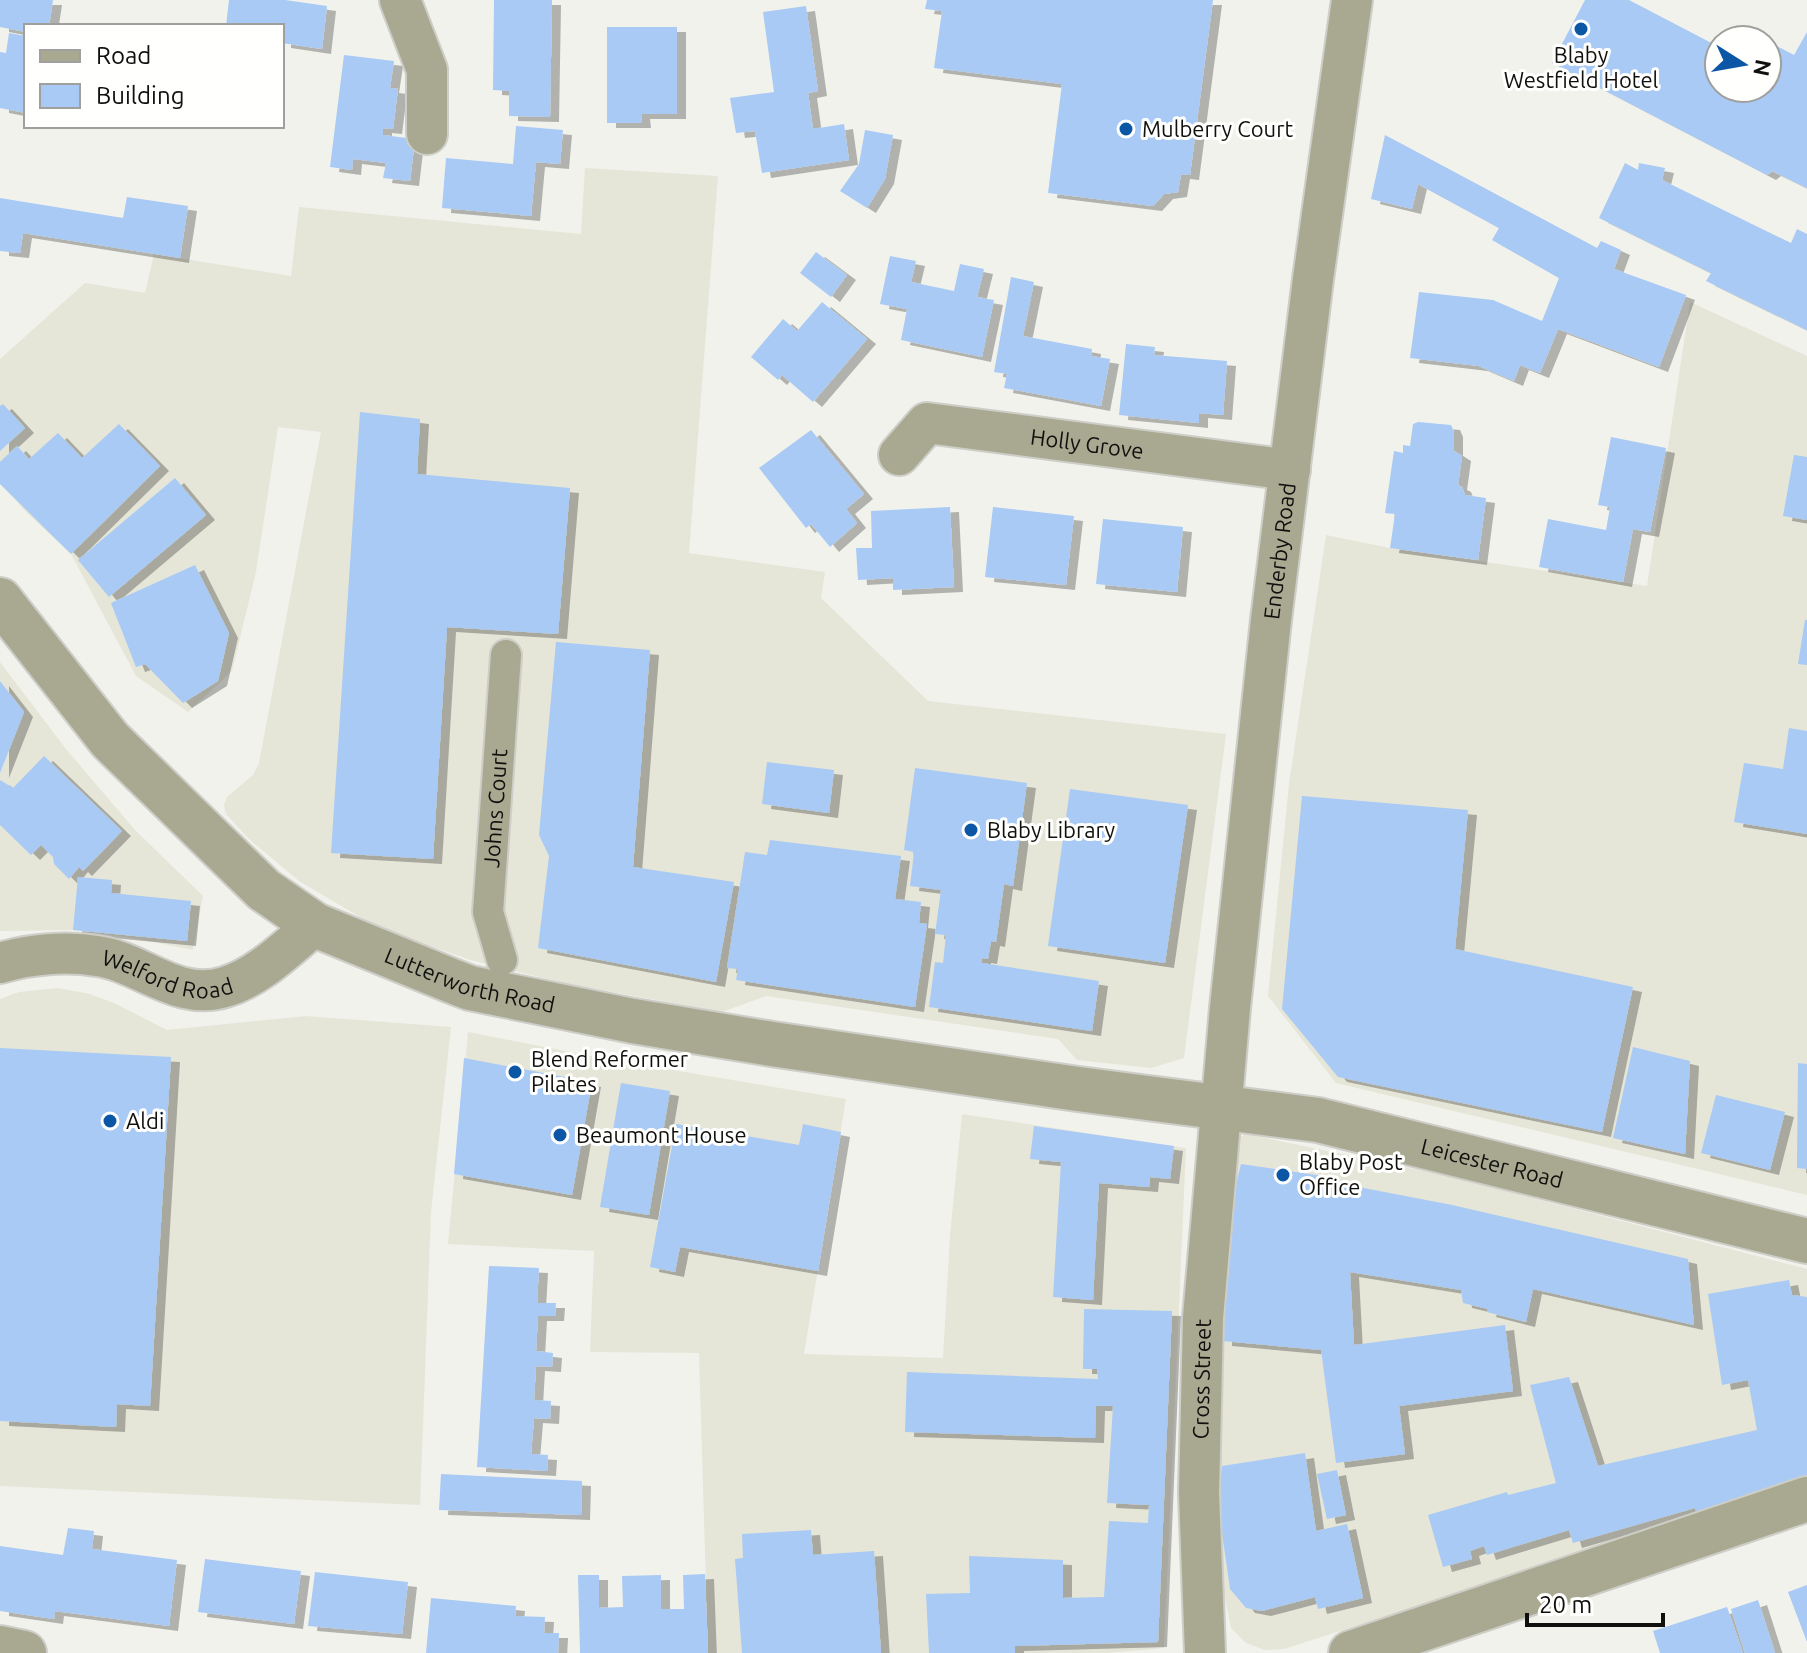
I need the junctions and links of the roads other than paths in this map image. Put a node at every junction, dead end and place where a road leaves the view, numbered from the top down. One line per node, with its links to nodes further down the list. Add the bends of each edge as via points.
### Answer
1 (400, 0): 3 (street, via 427,70)
2 (1352, 0): 5 (street, Enderby Road)
3 (427, 134)
4 (899, 455): 5 (street, Holly Grove, via 927,423)
5 (1290, 470): 12 (street, Enderby Road)
6 (0, 600): 8 (street, Lutterworth Road, via 110,740 264,890)
7 (506, 655): 9 (street, Johns Court, via 488,912)
8 (315, 925): 10 (street, Welford Road, via 246,977 202,992 99,956 57,954); 11 (street, Lutterworth Road, via 470,988 664,1026)
9 (502, 960)
10 (0, 963)
11 (1078, 1089): 12 (street, Leicester Road)
12 (1222, 1105): 13 (street, Leicester Road, via 1318,1120); 18 (street, Cross Street, via 1203,1318 1199,1493)
13 (1807, 1241)
14 (1807, 1499): 16 (street)
15 (0, 1648): 17 (street)
16 (1373, 1650)
17 (24, 1653)
18 (1205, 1653)

